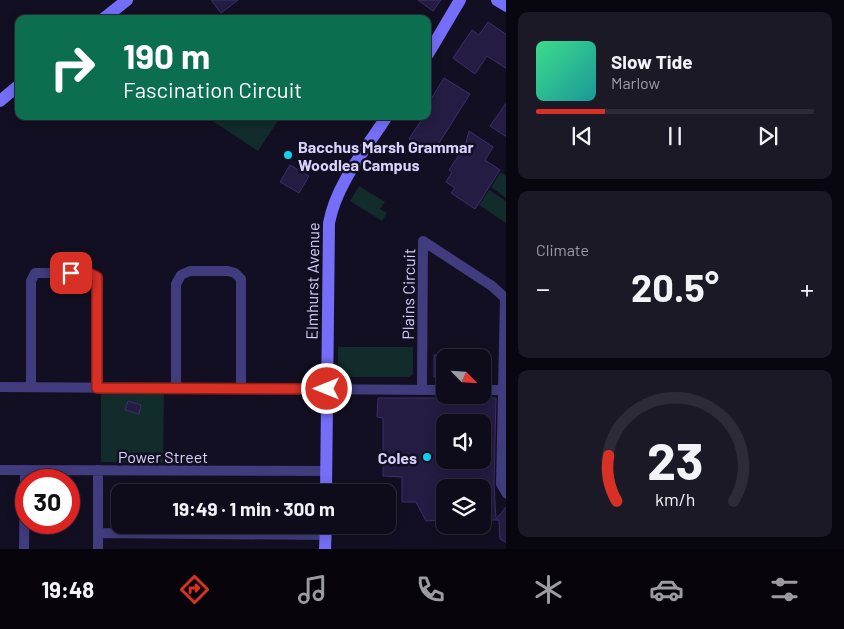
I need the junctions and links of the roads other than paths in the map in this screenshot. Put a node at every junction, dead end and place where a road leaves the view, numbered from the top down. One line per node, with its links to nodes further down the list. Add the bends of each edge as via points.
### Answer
1 (127, 0): 5 (street)
2 (460, 0): 6 (street)
3 (496, 0): 4 (street)
4 (506, 6)
5 (108, 15)
6 (431, 49)
7 (15, 88): 8 (street)
8 (0, 101)
9 (384, 120): 15 (street, Elmhurst Avenue, via 344,184 330,214)
10 (0, 387): 11 (street)
11 (30, 387): 12 (street); 12 (street, via 31,281 35,273 89,273 97,277)
12 (97, 388): 13 (street)
13 (176, 388): 14 (street); 14 (street, via 176,284 181,275 190,271 232,271 241,280)
14 (241, 389): 15 (street)
15 (327, 389): 16 (street); 24 (street, Elmhurst Avenue)
16 (422, 390): 17 (street); 19 (street, Plains Circuit, via 423,241 505,298)
17 (436, 390)
18 (491, 390): 19 (street)
19 (505, 390): 26 (street, via 501,484)
20 (0, 470): 21 (street, Power Street)
21 (15, 470)
22 (80, 470): 23 (street, Power Street)
23 (98, 470): 24 (street, Power Street); 27 (street)
24 (326, 471): 25 (street, Elmhurst Avenue)
25 (326, 484)
26 (506, 494)
27 (98, 532): 28 (street); 32 (street)
28 (111, 532)
29 (24, 534): 31 (street)
30 (326, 534): 33 (street)
31 (24, 549)
32 (98, 549)
33 (326, 549)

